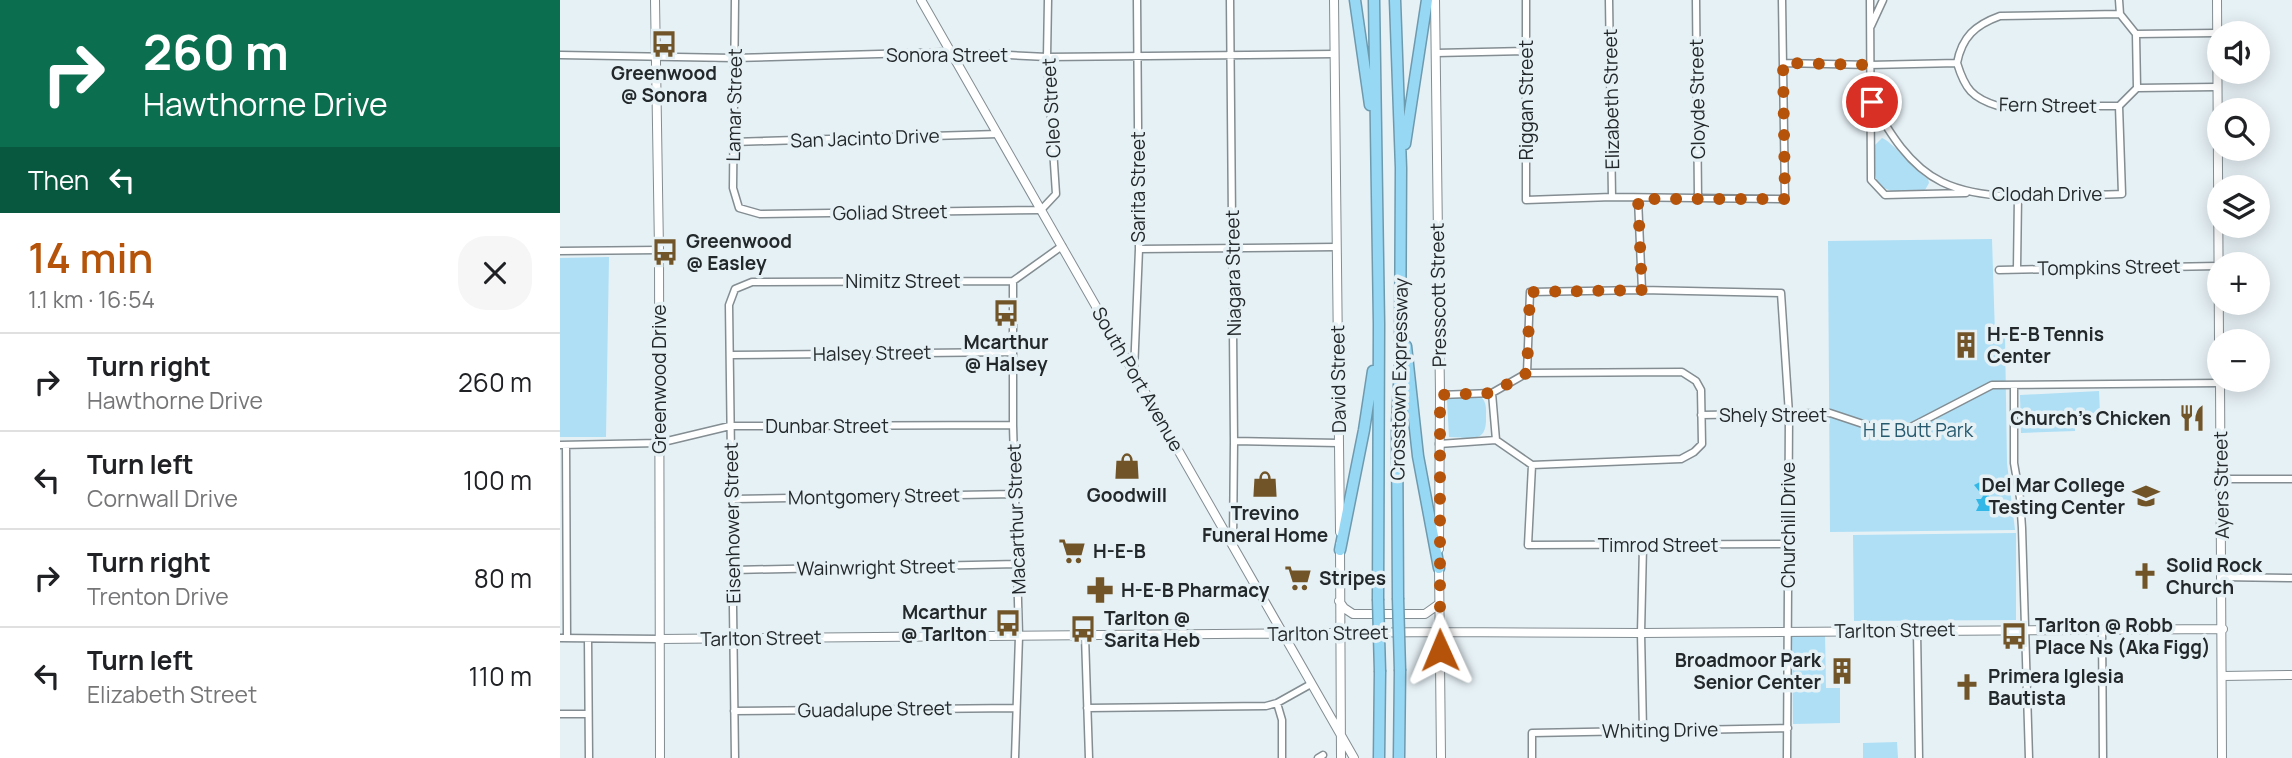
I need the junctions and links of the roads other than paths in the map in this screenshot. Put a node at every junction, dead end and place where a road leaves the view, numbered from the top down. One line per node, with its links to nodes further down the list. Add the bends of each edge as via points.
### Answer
1 (656, 0): 32 (main road, Greenwood Drive)
2 (735, 0): 35 (street, Lamar Street)
3 (922, 0): 27 (main road, South Port Avenue)
4 (1048, 0): 33 (street, Cleo Street)
5 (1137, 0): 34 (street, Sarita Street)
6 (1230, 0): 31 (street, Niagara Street)
7 (1334, 0): 28 (main road, David Street)
8 (1355, 0): 45 (highway)
9 (1374, 0): 45 (highway, Crosstown Expressway)
10 (1395, 0): 46 (highway, Crosstown Expressway)
11 (1427, 0): 46 (highway)
12 (1435, 0): 29 (main road, Presscott Street)
13 (1526, 0): 26 (street, Riggan Street)
14 (1609, 0): 49 (street, Elizabeth Street)
15 (1696, 0): 50 (street, Cloyde Street)
16 (1782, 0): 36 (street)
17 (1870, 0): 23 (street, Clodah Drive)
18 (1883, 0): 23 (street)
19 (2119, 0): 21 (street)
20 (2217, 0): 22 (main road)
21 (2120, 14): 25 (street); 37 (street, via 2000,16 1969,33)
22 (2216, 21)
23 (1871, 28): 38 (street, Clodah Drive)
24 (2207, 33): 25 (street)
25 (2136, 34): 40 (street)
26 (1526, 51): 29 (street); 49 (street, Riggan Street, via 1526,200)
27 (951, 52): 33 (street, Sonora Street); 35 (street, Sonora Street); 43 (main road, South Port Avenue)
28 (1334, 54): 31 (street, Sonora Street); 55 (main road, David Street)
29 (1436, 54): 77 (main road, Presscott Street)
30 (560, 55): 32 (street, Sonora Street)
31 (1230, 55): 34 (street, Sonora Street); 56 (street, Niagara Street)
32 (656, 57): 35 (street, Sonora Street); 58 (main road, Greenwood Drive)
33 (1047, 57): 34 (street, Sonora Street); 53 (street, Cleo Street, via 1056,194)
34 (1138, 57): 57 (street, Sarita Street)
35 (734, 58): 44 (street, Lamar Street)
36 (1783, 63): 38 (street); 50 (street, via 1785,199)
37 (1957, 63): 38 (street); 42 (street, Fern Street, via 1969,91 1998,106)
38 (1870, 65): 41 (street, Clodah Drive)
39 (2216, 87): 40 (street); 60 (main road)
40 (2137, 88): 42 (street)
41 (1872, 102): 47 (street, Clodah Drive, via 1891,137 1913,160 1940,181); 47 (street, Clodah Drive, via 1871,180 1877,189 1885,195)
42 (2119, 106): 48 (street, Clodah Drive, via 2122,194)
43 (998, 134): 44 (street, San Jacinto Drive); 53 (main road, South Port Avenue)
44 (733, 142): 52 (street, Lamar Street, via 733,188)
45 (1377, 152): 68 (highway, Crosstown Expressway)
46 (1401, 168): 67 (highway, Crosstown Expressway)
47 (1972, 193): 48 (street, Clodah Drive)
48 (2018, 195): 62 (street)
49 (1612, 197): 51 (street)
50 (1698, 198): 51 (street)
51 (1638, 199): 66 (street)
52 (739, 208): 53 (street, Goliad Street, via 760,214)
53 (1041, 210): 54 (main road, South Port Avenue)
54 (1062, 246): 64 (street); 72 (main road, South Port Avenue)
55 (1336, 247): 56 (street); 85 (main road, David Street)
56 (1233, 248): 57 (street); 83 (street, Niagara Street)
57 (1139, 249): 72 (street, Sarita Street)
58 (659, 250): 59 (street); 84 (main road, Greenwood Drive)
59 (560, 251)
60 (2218, 252)
61 (2207, 266): 62 (street, Tompkins Street)
62 (2017, 269): 63 (street, Tompkins Street)
63 (1999, 270)
64 (1013, 281): 65 (street, Nimitz Street, via 752,282); 69 (street, Macarthur Street)
65 (735, 289): 70 (street, Eisenhower Street, via 729,305)
66 (1642, 290): 71 (street, via 1530,292); 78 (street, Churchill Drive, via 1781,293)
67 (1401, 296): 98 (highway, via 1419,456); 140 (highway, Crosstown Expressway, bridge)
68 (1378, 330): 96 (highway); 139 (highway, Crosstown Expressway, bridge)
69 (1013, 352): 70 (street, Halsey Street); 80 (street, Macarthur Street)
70 (731, 355): 81 (street, Eisenhower Street)
71 (1527, 373): 76 (street); 79 (street, via 1682,372 1701,390)
72 (1134, 374): 94 (main road, South Port Avenue)
73 (2207, 382): 74 (street, Shely Street)
74 (2014, 385): 78 (street, Shely Street, via 1992,385 1911,427 1893,430 1830,413); 104 (street, via 2014,463 2020,498)
75 (2220, 392): 89 (main road, Ayers Street)
76 (1492, 393): 77 (street); 82 (street)
77 (1440, 395): 86 (main road, Presscott Street)
78 (1789, 414): 79 (street, Shely Street); 93 (street, Churchill Drive)
79 (1701, 415): 88 (street, Shely Street, via 1702,444 1681,458)
80 (1013, 425): 81 (street, Dunbar Street); 91 (street, Macarthur Street)
81 (730, 426): 84 (street, Dunbar Street); 92 (street, Eisenhower Street)
82 (1496, 440): 86 (street); 88 (street)
83 (1234, 441): 85 (street); 94 (street, Niagara Street)
84 (659, 443): 87 (street, Dunbar Street); 117 (main road, Greenwood Drive)
85 (1339, 443): 96 (main road, David Street)
86 (1440, 444): 98 (main road, Presscott Street)
87 (563, 445): 115 (street)
88 (1532, 466): 95 (street, Timrod Street, via 1528,545)
89 (2221, 479): 90 (street); 100 (main road, Ayers Street)
90 (2292, 479)
91 (1014, 494): 92 (street, Montgomery Street); 97 (street, Macarthur Street)
92 (733, 499): 99 (street, Eisenhower Street)
93 (1787, 544): 95 (street, Timrod Street); 109 (street, Churchill Drive)
94 (1233, 546): 112 (main road, South Port Avenue)
95 (1643, 546): 111 (street)
96 (1340, 550): 102 (main road, David Street)
97 (1018, 565): 99 (street, Wainwright Street); 113 (street, Macarthur Street)
98 (1439, 568): 103 (main road, Presscott Street)
99 (734, 570): 118 (street, Eisenhower Street)
100 (2221, 577): 101 (street); 106 (main road, Ayers Street)
101 (2292, 578)
102 (1339, 601): 103 (main road, via 1353,614 1425,614); 110 (main road, David Street)
103 (1439, 604): 108 (main road, Presscott Street)
104 (2025, 629): 105 (main road, Tarlton Street); 107 (main road, Tarlton Street); 145 (street)
105 (2102, 629): 106 (main road, Tarlton Street); 146 (street)
106 (2222, 629): 120 (main road, Ayers Street)
107 (1917, 630): 109 (main road, Tarlton Street); 144 (street)
108 (1440, 632): 110 (main road, Tarlton Street); 111 (main road, Tarlton Street); 141 (main road, Presscott Street)
109 (1787, 632): 111 (main road, Tarlton Street); 128 (street, Churchill Drive)
110 (1339, 633): 112 (main road, Tarlton Street); 130 (main road, David Street)
111 (1641, 633): 129 (street)
112 (1283, 634): 114 (main road, Tarlton Street); 121 (main road, South Port Avenue)
113 (1019, 636): 114 (main road, Tarlton Street); 118 (main road, Tarlton Street); 123 (street, Macarthur Street)
114 (1085, 636): 124 (street)
115 (564, 638): 116 (street, Tarlton Street)
116 (588, 639): 117 (street, Tarlton Street); 127 (street)
117 (660, 639): 118 (main road, Tarlton Street); 132 (main road, Greenwood Drive)
118 (735, 639): 125 (street, Eisenhower Street)
119 (2292, 675): 120 (main road)
120 (2222, 676): 147 (main road, Ayers Street)
121 (1311, 684): 122 (street); 130 (main road, South Port Avenue)
122 (1277, 703): 124 (street); 136 (street)
123 (1015, 708): 125 (street, Guadalupe Street); 134 (street, Macarthur Street)
124 (1087, 708): 135 (street)
125 (734, 711): 133 (street, Eisenhower Street)
126 (560, 714): 127 (street)
127 (588, 714): 131 (street)
128 (1787, 728): 129 (street, Whiting Drive); 143 (street, Churchill Drive)
129 (1643, 730): 142 (street, Whiting Drive, via 1532,733)
130 (1341, 735): 137 (main road, David Street); 138 (main road, South Port Avenue)
131 (589, 758)
132 (660, 758)
133 (735, 758)
134 (1015, 758)
135 (1089, 758)
136 (1282, 758)
137 (1341, 758)
138 (1354, 758)
139 (1379, 758)
140 (1399, 758)
141 (1441, 758)
142 (1532, 758)
143 (1787, 758)
144 (1919, 758)
145 (2029, 758)
146 (2103, 758)
147 (2222, 758)

